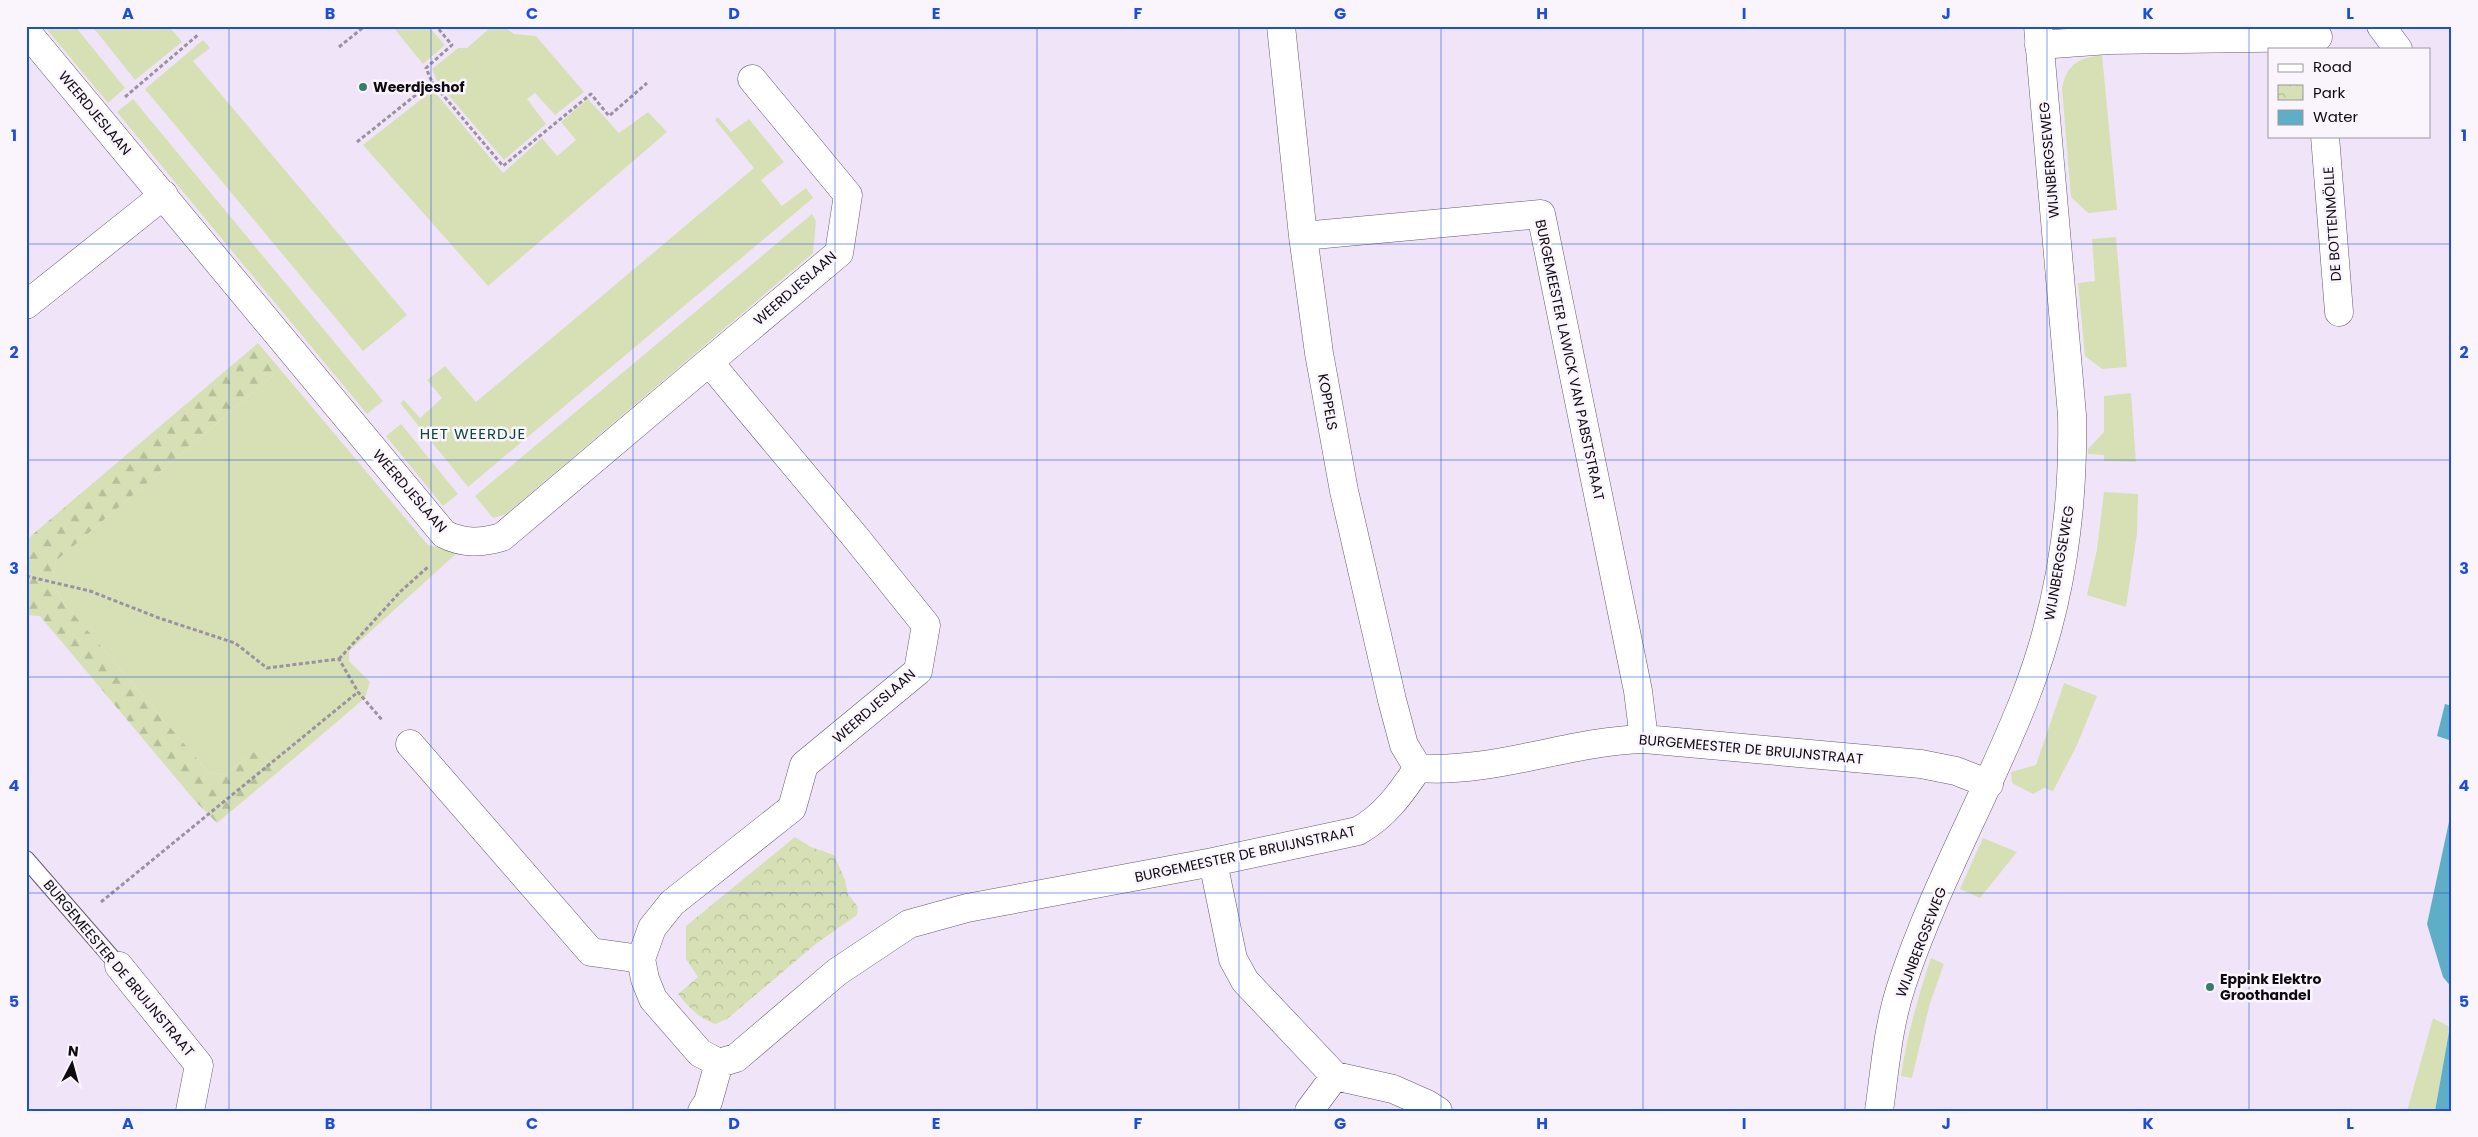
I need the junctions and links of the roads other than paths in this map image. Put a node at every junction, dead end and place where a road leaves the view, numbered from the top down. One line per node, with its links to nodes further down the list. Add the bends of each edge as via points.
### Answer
1 (1281, 26): 10 (street, KOPPELS)
2 (2382, 26): 6 (street)
3 (26, 31): 9 (street, WEERDJESLAAN)
4 (2038, 36): 5 (street, WIJNBERGSEWEG, via 2110,40); 17 (street, WIJNBERGSEWEG, via 2072,415 2073,466 2068,526 2045,637)
5 (2323, 37)
6 (2397, 48)
7 (752, 79): 13 (street, WEERDJESLAAN, via 848,194 839,253)
8 (2325, 138): 12 (street, DE BOTTENMÖLLE)
9 (164, 195): 11 (street); 13 (street, WEERDJESLAAN, via 444,534 458,540 486,542 502,537)
10 (1303, 236): 14 (street, BURGEMEESTER LAWICK VAN PABSTSTRAAT, via 1541,214 1638,691); 16 (street, KOPPELS, via 1319,353 1344,491 1404,745)
11 (26, 305)
12 (2338, 312)
13 (709, 362): 20 (street, WEERDJESLAAN, via 926,625 918,671 804,766 792,808 672,903 652,928)
14 (1644, 739): 16 (street, BURGEMEESTER DE BRUIJNSTRAAT, via 1599,742 1473,767); 17 (street, BURGEMEESTER DE BRUIJNSTRAAT, via 1920,764 1956,771)
15 (410, 744): 20 (street, via 591,952)
16 (1418, 768): 19 (street, BURGEMEESTER DE BRUIJNSTRAAT, via 1388,808 1374,822 1358,831)
17 (1989, 784): 28 (street, WIJNBERGSEWEG, via 1931,909 1901,986 1889,1039)
18 (26, 859): 21 (lane, BURGEMEESTER DE BRUIJNSTRAAT)
19 (1213, 862): 22 (street, BURGEMEESTER DE BRUIJNSTRAAT, via 967,908 909,924 837,972 736,1058); 23 (street, via 1233,959 1245,981)
20 (641, 958): 22 (street, via 644,979 653,999 700,1053)
21 (119, 966): 24 (street, BURGEMEESTER DE BRUIJNSTRAAT, via 200,1065)
22 (719, 1063): 25 (street, via 708,1102)
23 (1335, 1076): 26 (street); 27 (street, via 1393,1089)
24 (190, 1111)
25 (702, 1111)
26 (1309, 1111)
27 (1438, 1111)
28 (1879, 1111)

